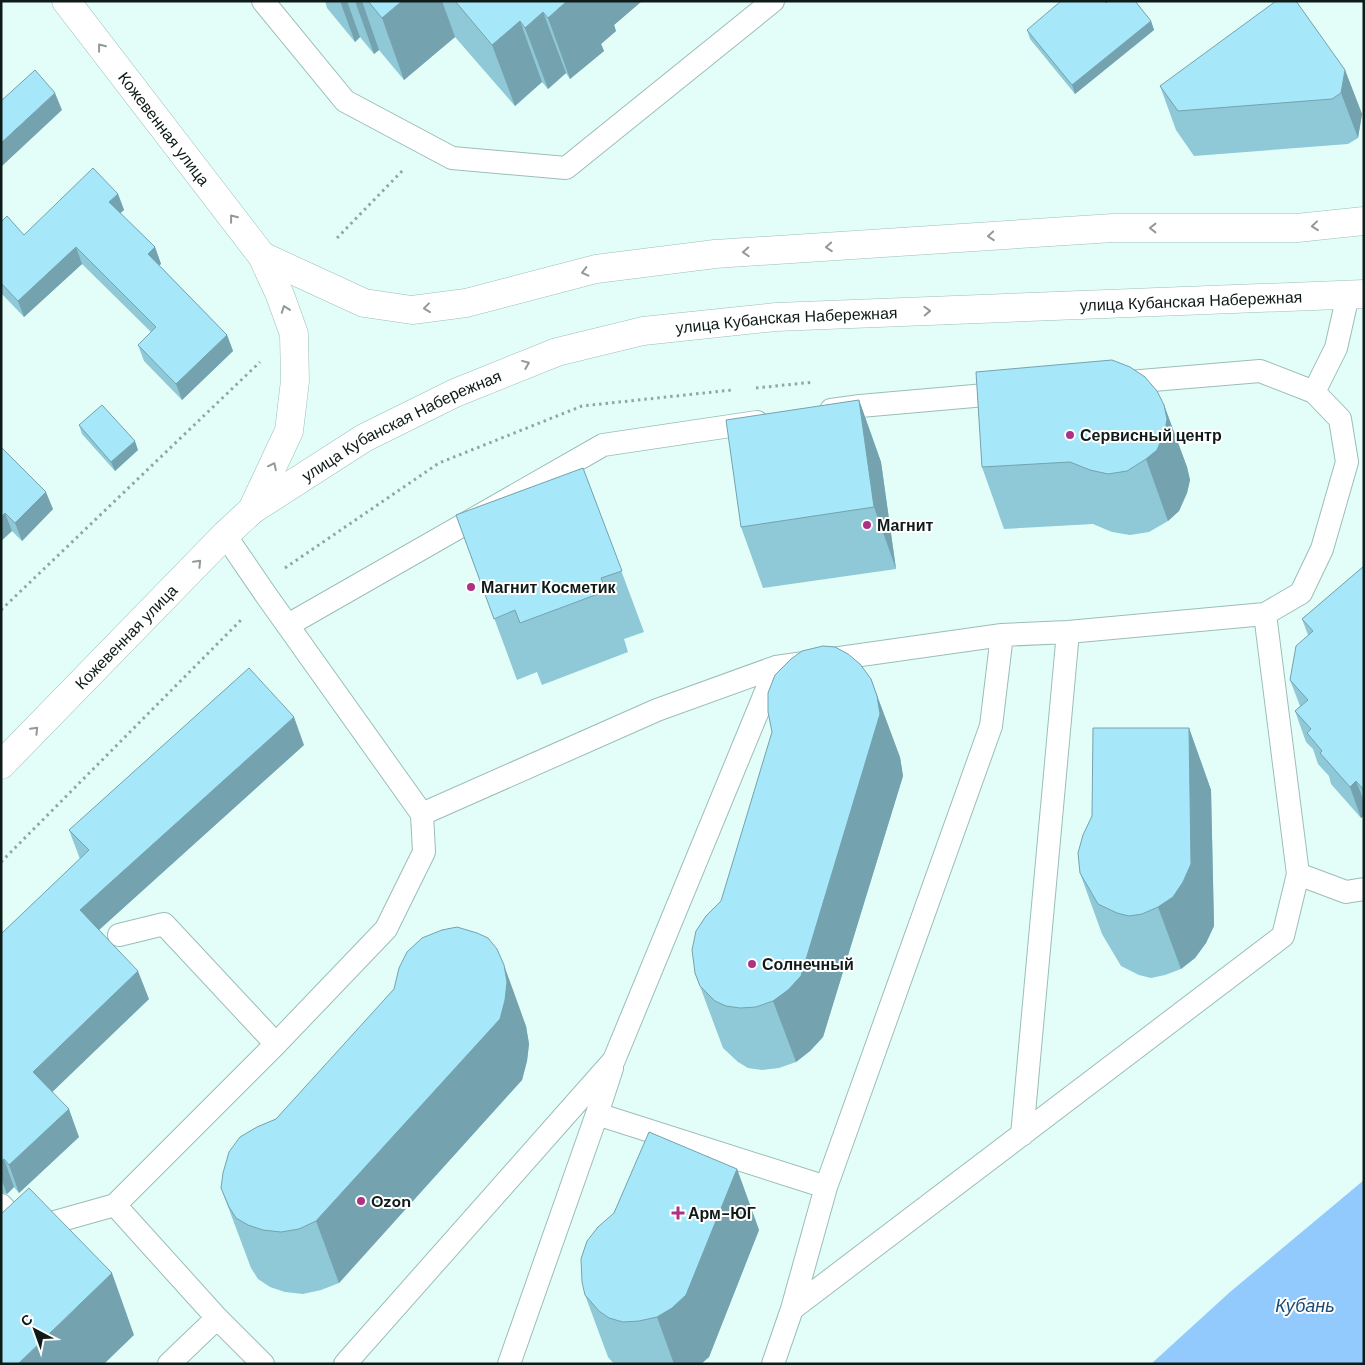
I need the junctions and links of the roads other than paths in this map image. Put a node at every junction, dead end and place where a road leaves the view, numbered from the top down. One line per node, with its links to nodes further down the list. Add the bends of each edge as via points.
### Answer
1 (66, 1): 5 (main road, Кожевенная улица, one-way to 1)
2 (263, 1): 3 (lane, via 345,101 452,158 566,168)
3 (773, 1)
4 (1364, 221): 5 (main road, one-way to 5, via 1297,228 1113,228 716,254 596,268 466,303 412,310 364,303)
5 (262, 256): 13 (main road, one-way to 5, via 290,432 295,381 294,334)
6 (1356, 294): 9 (lane, via 1336,348); 13 (main road, улица Кубанская Набережная, one-way to 6, via 364,438 455,393 557,352 643,331 776,317)
7 (1094, 385): 9 (lane, via 1260,371)
8 (1026, 391): 10 (lane)
9 (1314, 392): 12 (lane, via 1340,419)
10 (812, 413)
11 (774, 419): 16 (lane, via 603,446)
12 (1355, 462): 15 (lane, via 1322,549 1301,593)
13 (252, 510): 14 (main road, Кожевенная улица)
14 (226, 535): 16 (lane); 20 (main road, Кожевенная улица, one-way to 14)
15 (1265, 614): 17 (lane); 22 (lane)
16 (288, 626): 21 (lane)
17 (1068, 632): 18 (lane); 28 (lane)
18 (1002, 635): 19 (lane); 29 (lane, via 991,726)
19 (776, 667): 21 (lane, via 657,710); 26 (lane)
20 (1, 765)
21 (422, 814): 25 (lane, via 424,852 386,929)
22 (1298, 874): 23 (lane, via 1346,892); 28 (lane, via 1283,936)
23 (1364, 889)
24 (119, 935): 25 (lane, via 164,924)
25 (276, 1044): 31 (lane)
26 (614, 1060): 27 (lane); 38 (lane)
27 (597, 1114): 29 (lane); 39 (lane)
28 (1022, 1135): 34 (lane)
29 (826, 1188): 34 (lane)
30 (1, 1205): 32 (lane)
31 (115, 1205): 32 (lane, via 51,1223); 35 (lane)
32 (34, 1239): 33 (lane)
33 (1, 1271)
34 (792, 1309): 40 (lane)
35 (218, 1318): 36 (lane); 37 (lane)
36 (170, 1364)
37 (263, 1364)
38 (344, 1364)
39 (508, 1364)
40 (772, 1364)

